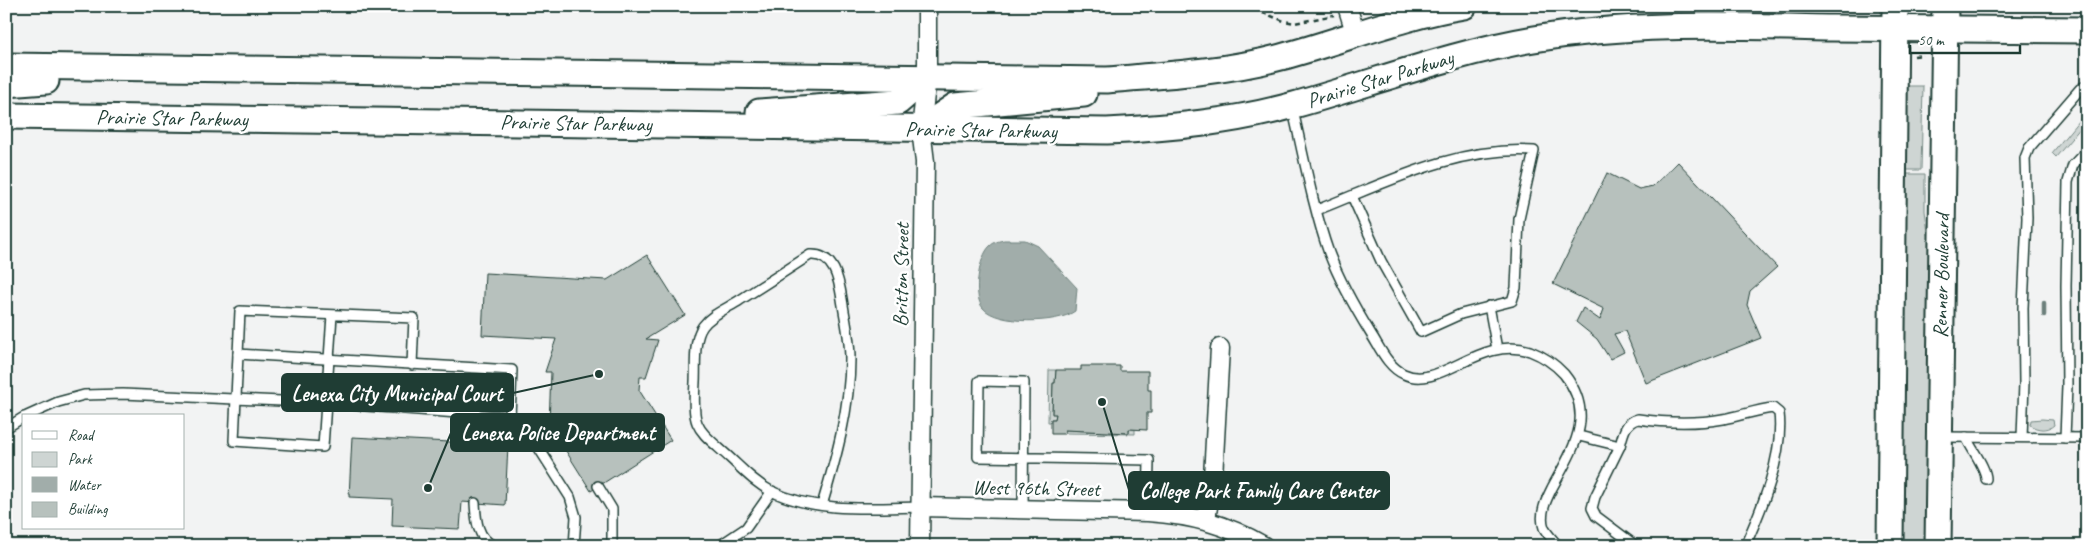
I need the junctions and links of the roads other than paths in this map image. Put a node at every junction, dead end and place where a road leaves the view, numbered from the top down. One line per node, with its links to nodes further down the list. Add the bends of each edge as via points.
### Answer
1 (927, 6): 11 (street, Britton Street)
2 (1464, 6): 7 (main road)
3 (1343, 10): 7 (street)
4 (1894, 18): 5 (main road, Prairie Star Parkway); 14 (main road, Prairie Star Parkway, via 1618,28 1570,34 1460,54); 60 (main road)
5 (1945, 18): 6 (main road, Prairie Star Parkway); 35 (main road, Renner Boulevard)
6 (2087, 30)
7 (1356, 35): 10 (main road, via 1255,63)
8 (6, 66): 9 (main road)
9 (183, 68): 11 (main road); 12 (main road)
10 (1192, 73): 11 (main road, via 1107,80); 17 (main road, via 1102,92 955,106)
11 (927, 77): 16 (main road, via 898,102); 17 (street, Britton Street)
12 (6, 84)
13 (2087, 85): 37 (lane, via 2080,88 2029,148 2025,158 2027,218)
14 (1292, 106): 17 (main road, Prairie Star Parkway, via 1162,128 1107,131); 20 (lane)
15 (6, 116): 16 (main road, Prairie Star Parkway)
16 (597, 124): 17 (main road, Prairie Star Parkway)
17 (921, 129): 47 (street, Britton Street, via 925,162)
18 (2087, 150): 38 (lane, via 2073,165 2068,182)
19 (1352, 196): 20 (lane); 21 (lane, via 1381,261 1421,332 1461,314); 21 (lane, via 1395,177 1442,162 1492,152 1534,151 1519,219 1515,295 1512,301)
20 (1317, 210): 24 (lane, via 1322,234 1340,280 1383,353 1398,371 1414,378 1429,377)
21 (1489, 306): 24 (lane)
22 (332, 315): 25 (lane, via 240,311); 26 (lane); 27 (lane, via 414,318)
23 (1220, 348): 50 (street, via 1213,477)
24 (1498, 349): 34 (lane, via 1528,351 1542,356 1559,369 1570,383 1580,406)
25 (238, 354): 26 (lane); 28 (lane)
26 (329, 360): 27 (lane); 29 (lane)
27 (412, 366): 31 (lane, via 512,370)
28 (236, 399): 29 (lane); 29 (lane, via 234,441 323,447); 30 (lane, via 84,395)
29 (326, 403): 31 (lane)
30 (32, 414)
31 (510, 417): 52 (lane, via 522,425 533,439 570,498 576,517)
32 (22, 419): 33 (lane)
33 (6, 428)
34 (1579, 436): 40 (lane); 57 (lane, via 1545,502 1542,517 1544,528)
35 (1939, 437): 36 (lane); 61 (main road, Renner Boulevard)
36 (1966, 437): 37 (lane); 42 (lane)
37 (2022, 438): 38 (lane)
38 (2065, 438): 39 (lane)
39 (2087, 438)
40 (1620, 446): 58 (lane, via 1592,508 1596,516); 59 (lane, via 1628,423 1638,419 1676,424 1773,408 1779,413 1778,438 1767,490)
41 (1024, 458): 41 (lane, via 1024,382 979,380 978,457); 48 (lane); 49 (lane, via 1149,460)
42 (1986, 479)
43 (598, 486): 53 (lane, via 612,508)
44 (772, 492): 46 (lane); 46 (lane, via 756,482 698,428 693,407 698,340 702,327 713,317 810,255 822,256 835,270 841,288 850,360 842,427); 54 (lane, via 746,528)
45 (475, 503): 51 (lane, via 479,529 486,541)
46 (822, 505): 47 (lane)
47 (920, 507): 48 (street, West 96th Street); 55 (street, Britton Street)
48 (1023, 510): 49 (street, West 96th Street)
49 (1148, 512): 50 (street, West 96th Street)
50 (1206, 519): 56 (street, West 96th Street)
51 (494, 546)
52 (574, 546)
53 (612, 546)
54 (719, 546)
55 (920, 546)
56 (1264, 546)
57 (1558, 546)
58 (1636, 546)
59 (1745, 546)
60 (1890, 546)
61 (1938, 546)

